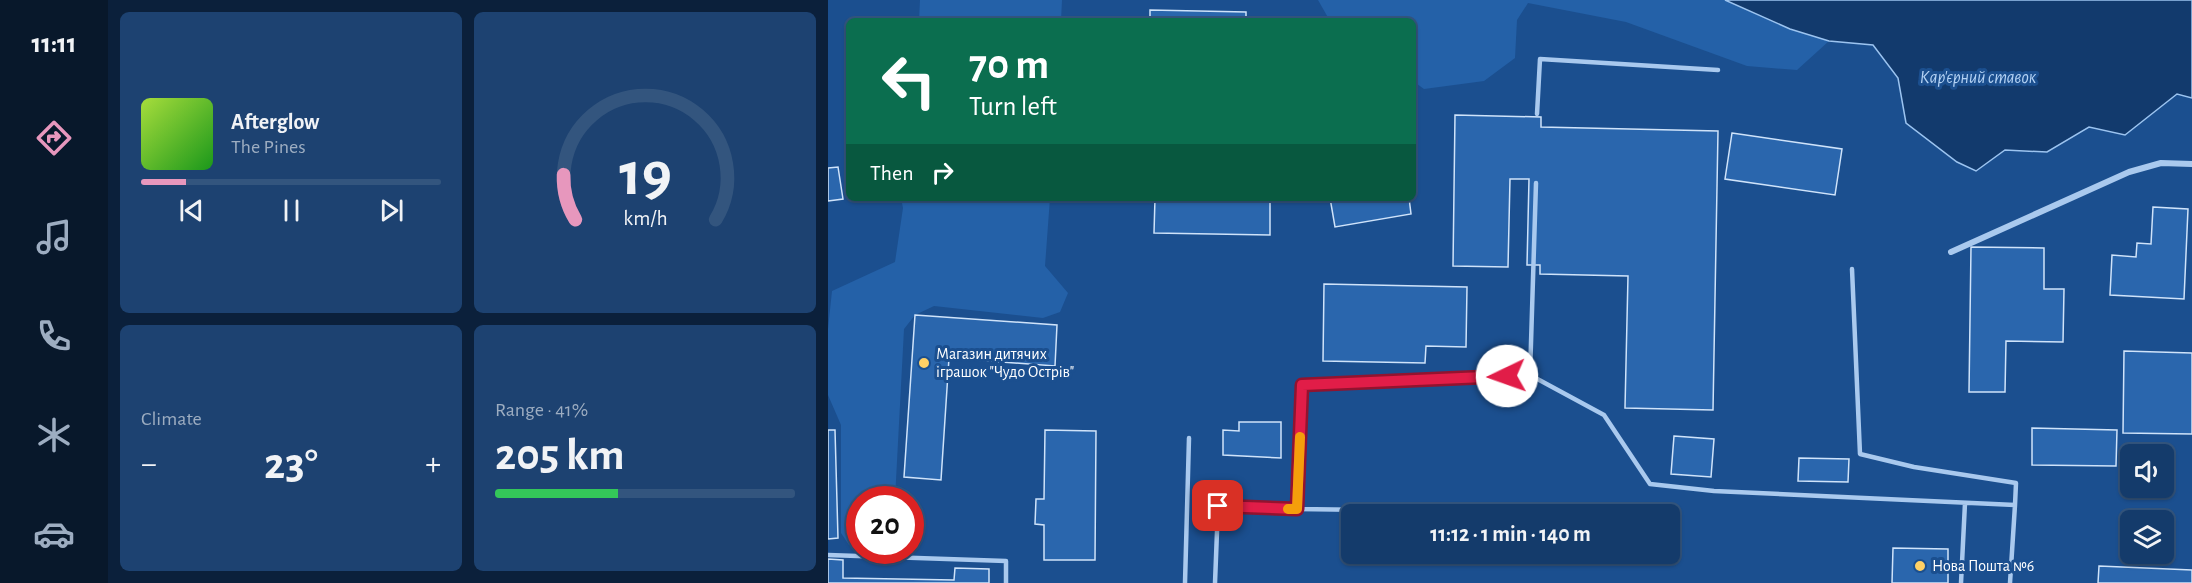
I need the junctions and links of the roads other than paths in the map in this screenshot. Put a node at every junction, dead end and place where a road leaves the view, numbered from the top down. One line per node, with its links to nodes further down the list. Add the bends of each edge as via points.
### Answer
1 (1718, 70): 2 (lane, via 1540,59)
2 (1537, 114)
3 (2192, 164): 5 (street, via 2161,162 2129,172)
4 (1536, 183): 7 (lane)
5 (1951, 252)
6 (1852, 269): 10 (lane, via 1860,454 2016,483)
7 (1530, 375): 9 (lane, via 1604,416 1650,484 1714,491); 11 (lane, via 1302,385)
8 (1189, 438): 15 (lane)
9 (1965, 503): 10 (lane); 17 (lane)
10 (2015, 505): 18 (lane)
11 (1297, 509): 12 (lane); 16 (lane, via 1218,506)
12 (1341, 510)
13 (828, 555): 14 (lane, via 1006,561)
14 (1006, 583)
15 (1185, 583)
16 (1215, 583)
17 (1960, 583)
18 (2010, 583)

